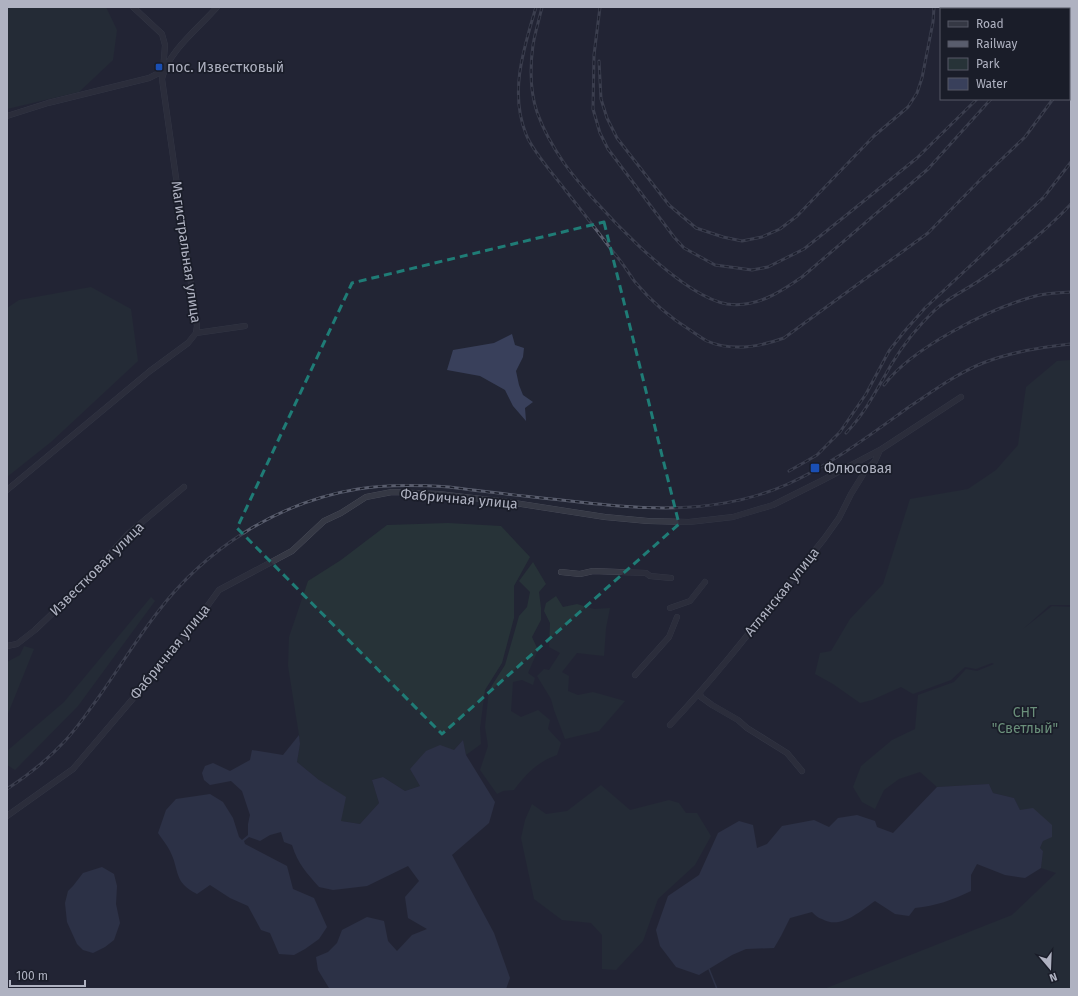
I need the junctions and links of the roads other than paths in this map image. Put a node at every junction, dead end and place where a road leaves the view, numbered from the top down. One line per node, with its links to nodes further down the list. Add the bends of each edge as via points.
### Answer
1 (133, 7): 3 (street, Магистральная улица, via 162,34 165,45)
2 (217, 7): 3 (street, via 180,47)
3 (163, 71): 4 (street, via 149,78); 6 (street, Магистральная улица)
4 (7, 116)
5 (245, 326): 6 (street)
6 (196, 333): 10 (street, Магистральная улица, via 188,343 150,371)
7 (961, 397): 8 (street, Фабричная улица)
8 (880, 450): 18 (street, Атлянская улица, via 851,494 839,518); 21 (street, Фабричная улица, via 773,505 733,517 689,522 605,517 440,494 392,492 366,497 324,521 292,551 219,590 182,641 73,769)
9 (184, 487): 16 (street, Известковая улица, via 128,534 79,588 35,630 17,644)
10 (7, 490)
11 (561, 572): 12 (street, via 646,573 650,576)
12 (671, 578)
13 (705, 582): 14 (street, via 690,601)
14 (670, 608)
15 (677, 617): 17 (street, via 669,637)
16 (7, 646)
17 (635, 675)
18 (700, 693): 19 (street, Атлянская улица); 20 (street, via 701,697 712,705 787,752)
19 (670, 725)
20 (802, 771)
21 (7, 816)

